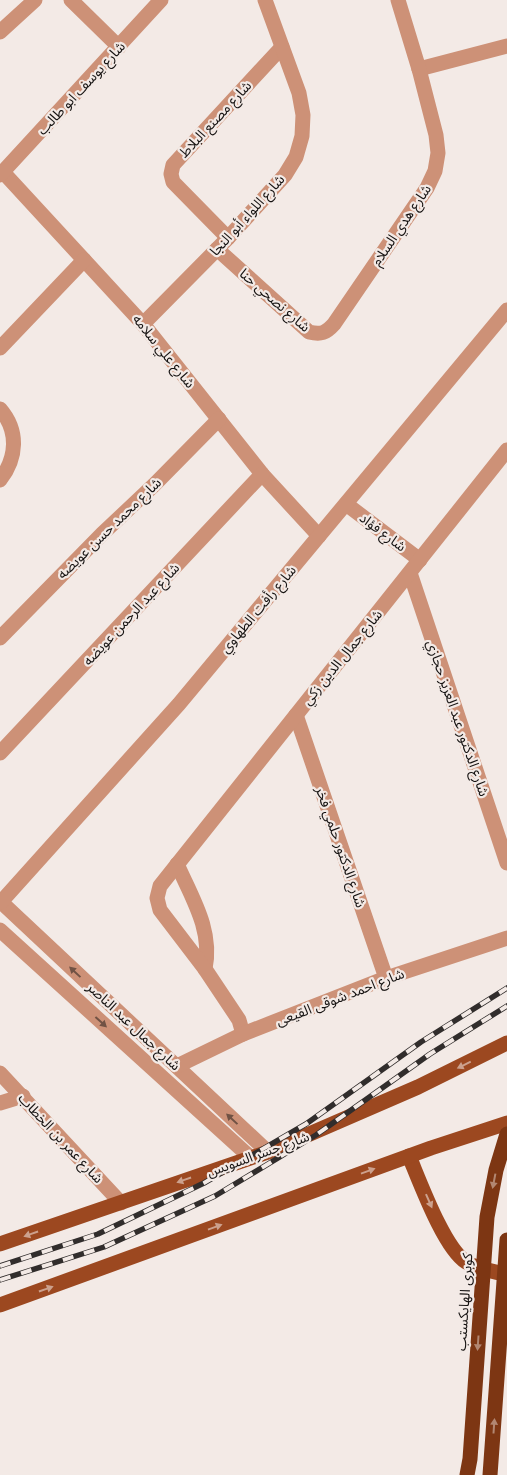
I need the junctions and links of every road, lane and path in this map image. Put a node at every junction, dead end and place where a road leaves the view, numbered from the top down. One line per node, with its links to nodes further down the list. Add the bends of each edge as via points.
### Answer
1 (35, 0): 6 (street)
2 (72, 0): 9 (street)
3 (161, 0): 9 (street, شارع يوسف ابو طالب)
4 (265, 0): 7 (street, شارع اللواء أبو النجا)
5 (398, 0): 10 (street, شارع هدي السلام)
6 (0, 32)
7 (282, 46): 12 (street, شارع اللواء أبو النجا, via 303,115 296,157 285,175); 12 (street, شارع مصنع البلاط, via 173,165 173,182)
8 (507, 46): 10 (street)
9 (120, 47): 11 (street, شارع يوسف ابو طالب)
10 (419, 69): 16 (street, شارع هدي السلام, via 436,135 438,154 435,171 427,188)
11 (1, 174): 13 (street, شارع علي سلامه)
12 (222, 244): 15 (street, شارع اللواء أبو النجا); 16 (street, شارع نصحي حنا, via 309,332 318,335 328,332)
13 (84, 260): 15 (street, شارع علي سلامه); 17 (street)
14 (507, 310): 23 (street, شارع رأفت الطهاوي)
15 (143, 324): 19 (street, شارع علي سلامه)
16 (334, 324)
17 (0, 348)
18 (0, 409): 22 (street, via 13,431 14,446 11,462)
19 (219, 419): 21 (street, شارع علي سلامه); 27 (street, شارع محمد حسن عويضه)
20 (507, 450): 25 (street, شارع جمال الدين زكي)
21 (262, 474): 24 (street, شارع علي سلامه); 29 (street, شارع عبد الرحمن عويضه)
22 (0, 480)
23 (346, 504): 24 (street, شارع رأفت الطهاوي); 25 (street, شارع فؤاد)
24 (318, 536): 32 (street, شارع رأفت الطهاوي, via 179,704)
25 (420, 560): 26 (street, شارع جمال الدين زكي)
26 (410, 573): 28 (street, شارع جمال الدين زكي); 30 (street, شارع الدكتور عبد العزيز حجازي)
27 (0, 638)
28 (296, 715): 31 (street, شارع جمال الدين زكي); 36 (street, شارع الدكتور حلمي فخر)
29 (0, 754)
30 (507, 863)
31 (177, 864): 35 (street, via 206,932); 35 (street, شارع جمال الدين زكي, via 160,886 160,910)
32 (0, 902): 39 (street, شارع جمال عبد الناصر, one-way to 32)
33 (0, 930): 47 (street, شارع جمال عبد الناصر, one-way to 47)
34 (507, 938): 36 (street, شارع احمد شوقى القيعى)
35 (205, 969): 37 (street, شارع جمال الدين زكي, via 239,1020)
36 (386, 978): 37 (street, شارع احمد شوقى القيعى)
37 (243, 1034): 39 (street, شارع احمد شوقى القيعى)
38 (507, 1043): 45 (main road, شارع جسر السويس, one-way to 45, via 418,1087)
39 (177, 1066): 45 (street, شارع جمال عبد الناصر, one-way to 39)
40 (0, 1073): 41 (street, شارع عمر بن الخطاب)
41 (23, 1096): 42 (street); 48 (street, شارع عمر بن الخطاب)
42 (0, 1103)
43 (507, 1123): 46 (main road)
44 (507, 1134): 53 (highway, كوبرى الهايكستب, one-way to 53, bridge, via 487,1217)
45 (268, 1152): 47 (main road, شارع جسر السويس)
46 (409, 1156): 51 (main road, one-way to 51, via 454,1251 467,1262); 52 (main road, one-way to 46)
47 (250, 1157): 48 (main road, شارع جسر السويس, one-way to 48)
48 (121, 1203): 50 (main road, شارع جسر السويس, one-way to 50)
49 (507, 1240): 54 (highway, one-way to 49, bridge)
50 (0, 1244)
51 (507, 1275)
52 (0, 1305)
53 (467, 1475)
54 (490, 1475)

